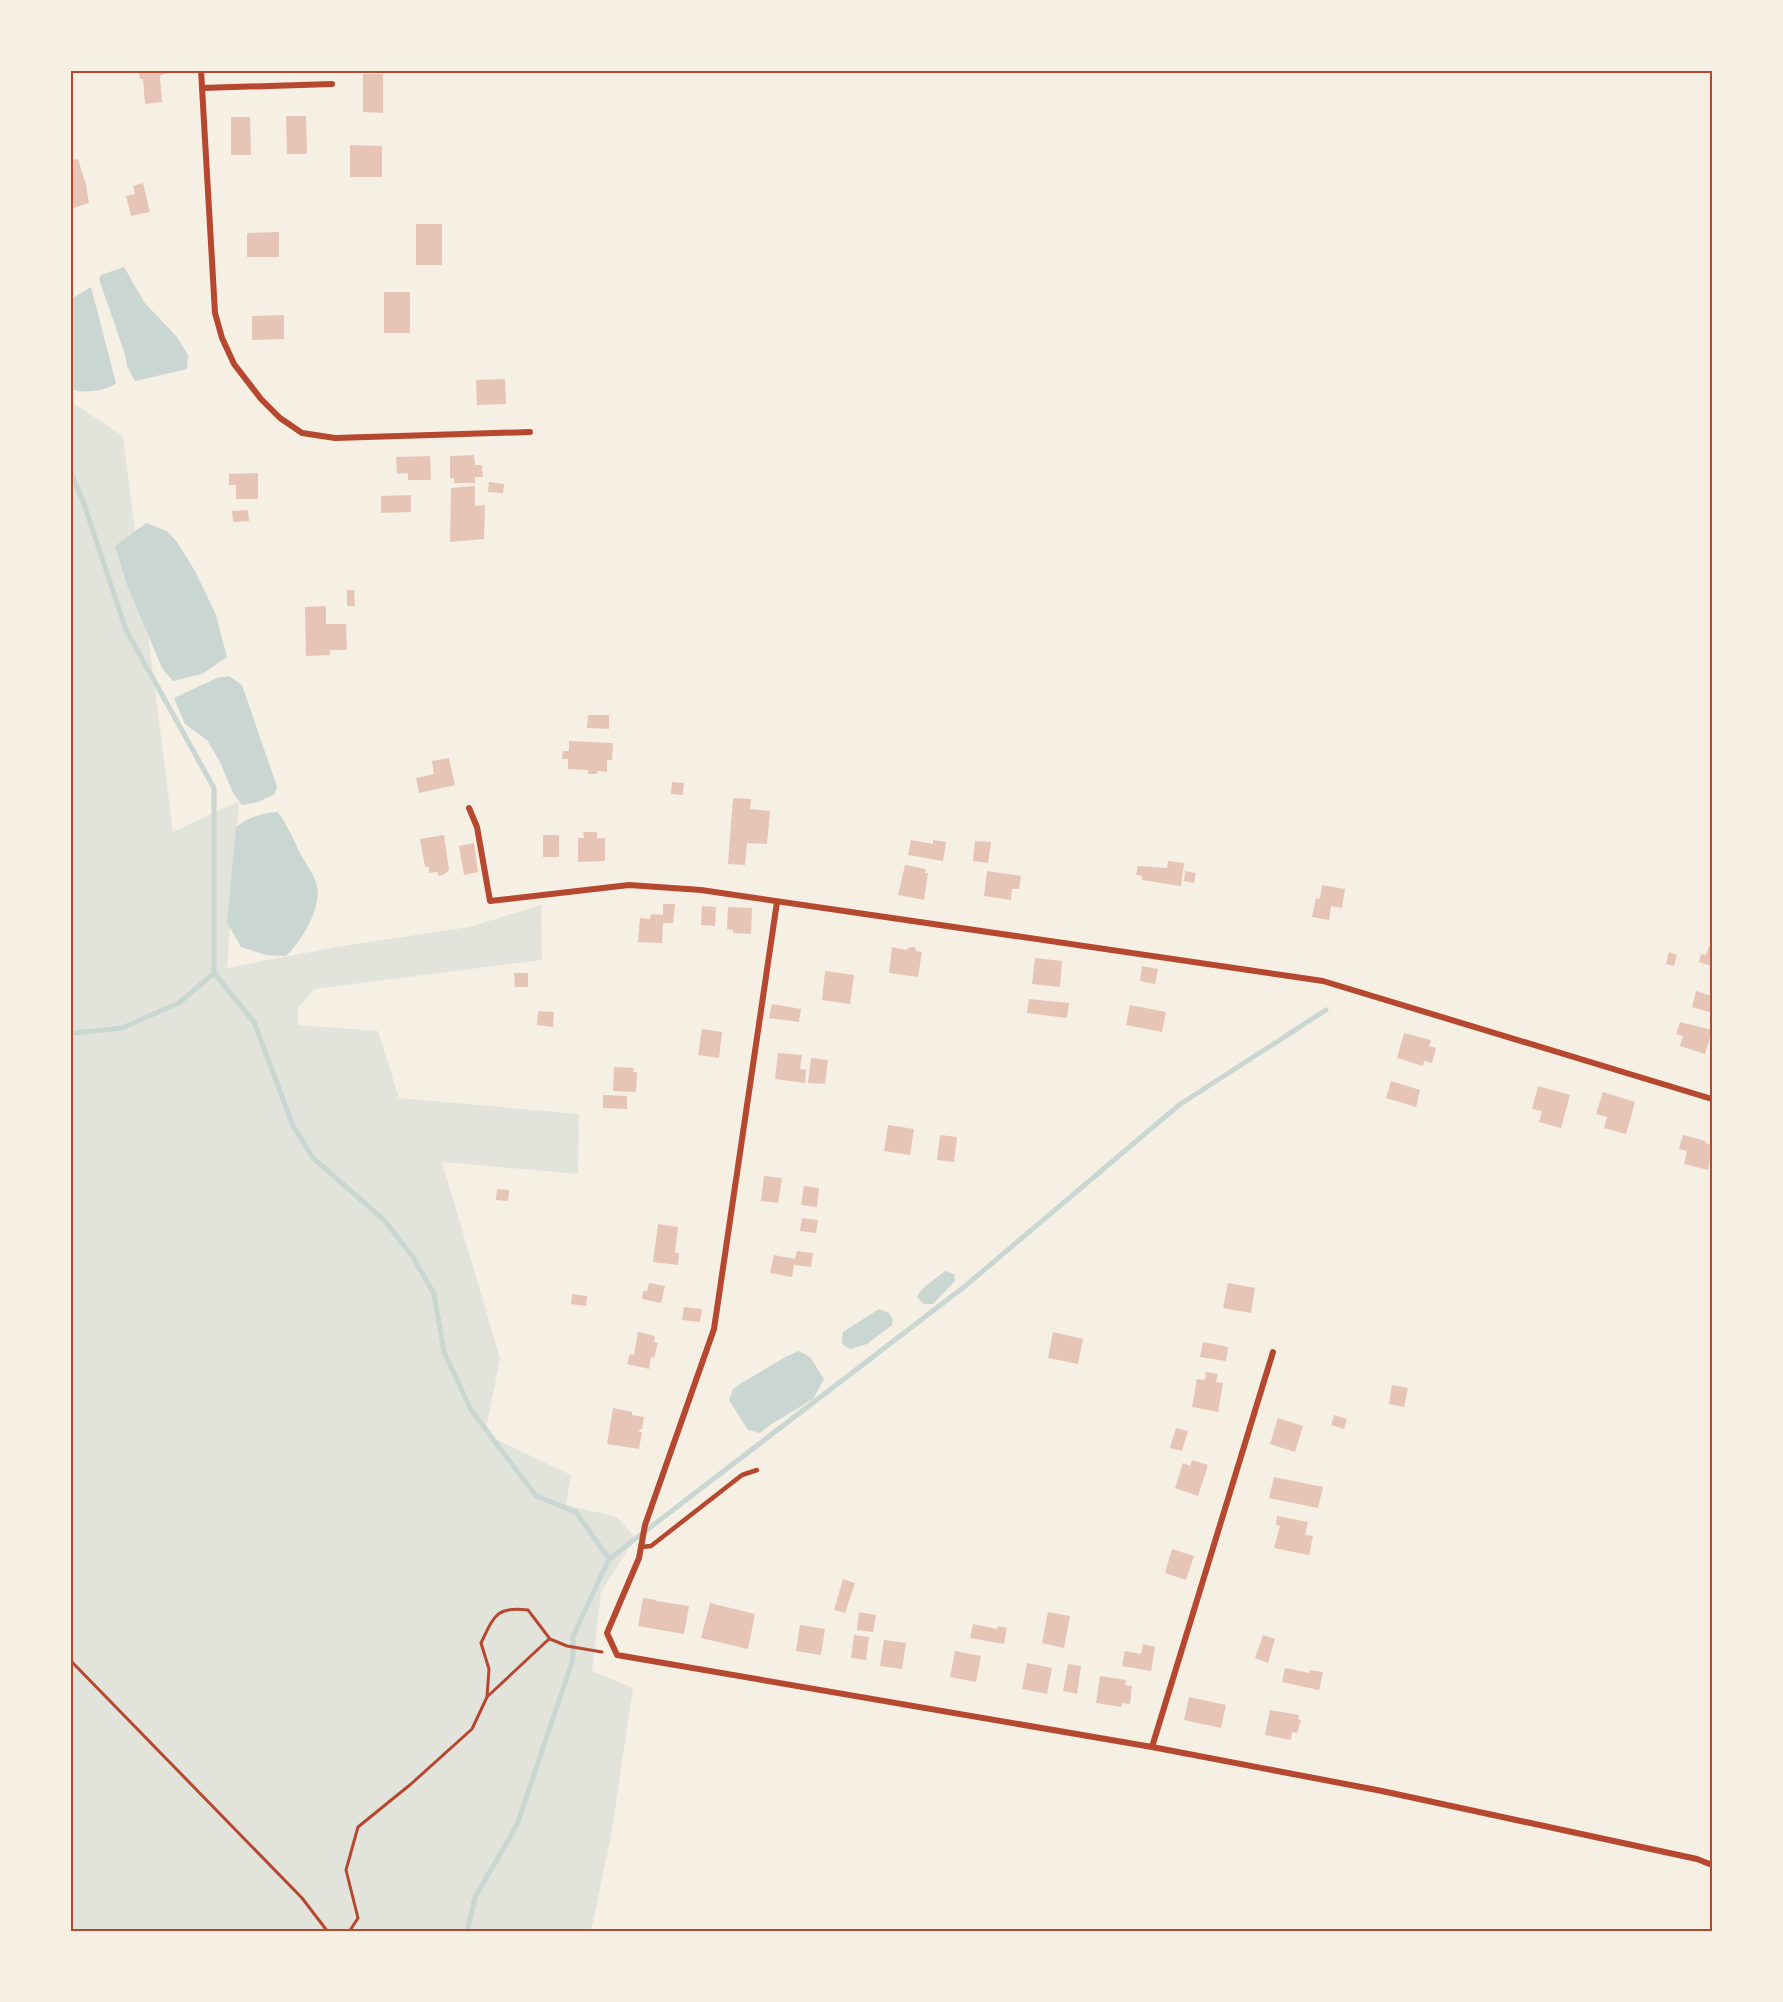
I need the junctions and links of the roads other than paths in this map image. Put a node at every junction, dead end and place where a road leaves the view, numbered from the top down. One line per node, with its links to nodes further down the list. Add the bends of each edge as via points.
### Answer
1 (201, 70): 3 (street)
2 (332, 84): 3 (street)
3 (202, 88): 4 (street, via 215,313 234,364 261,399 302,433 335,438)
4 (530, 432)
5 (469, 808): 6 (street, via 477,827 490,901 629,885)
6 (777, 902): 7 (street, via 1323,981); 10 (street, via 714,1329 645,1525)
7 (1713, 1099)
8 (1273, 1352): 11 (street)
9 (757, 1470): 10 (lane, via 742,1475 651,1546)
10 (641, 1547): 11 (street, via 607,1633 617,1655)
11 (1152, 1747): 12 (street, via 1394,1794)
12 (1713, 1865)

